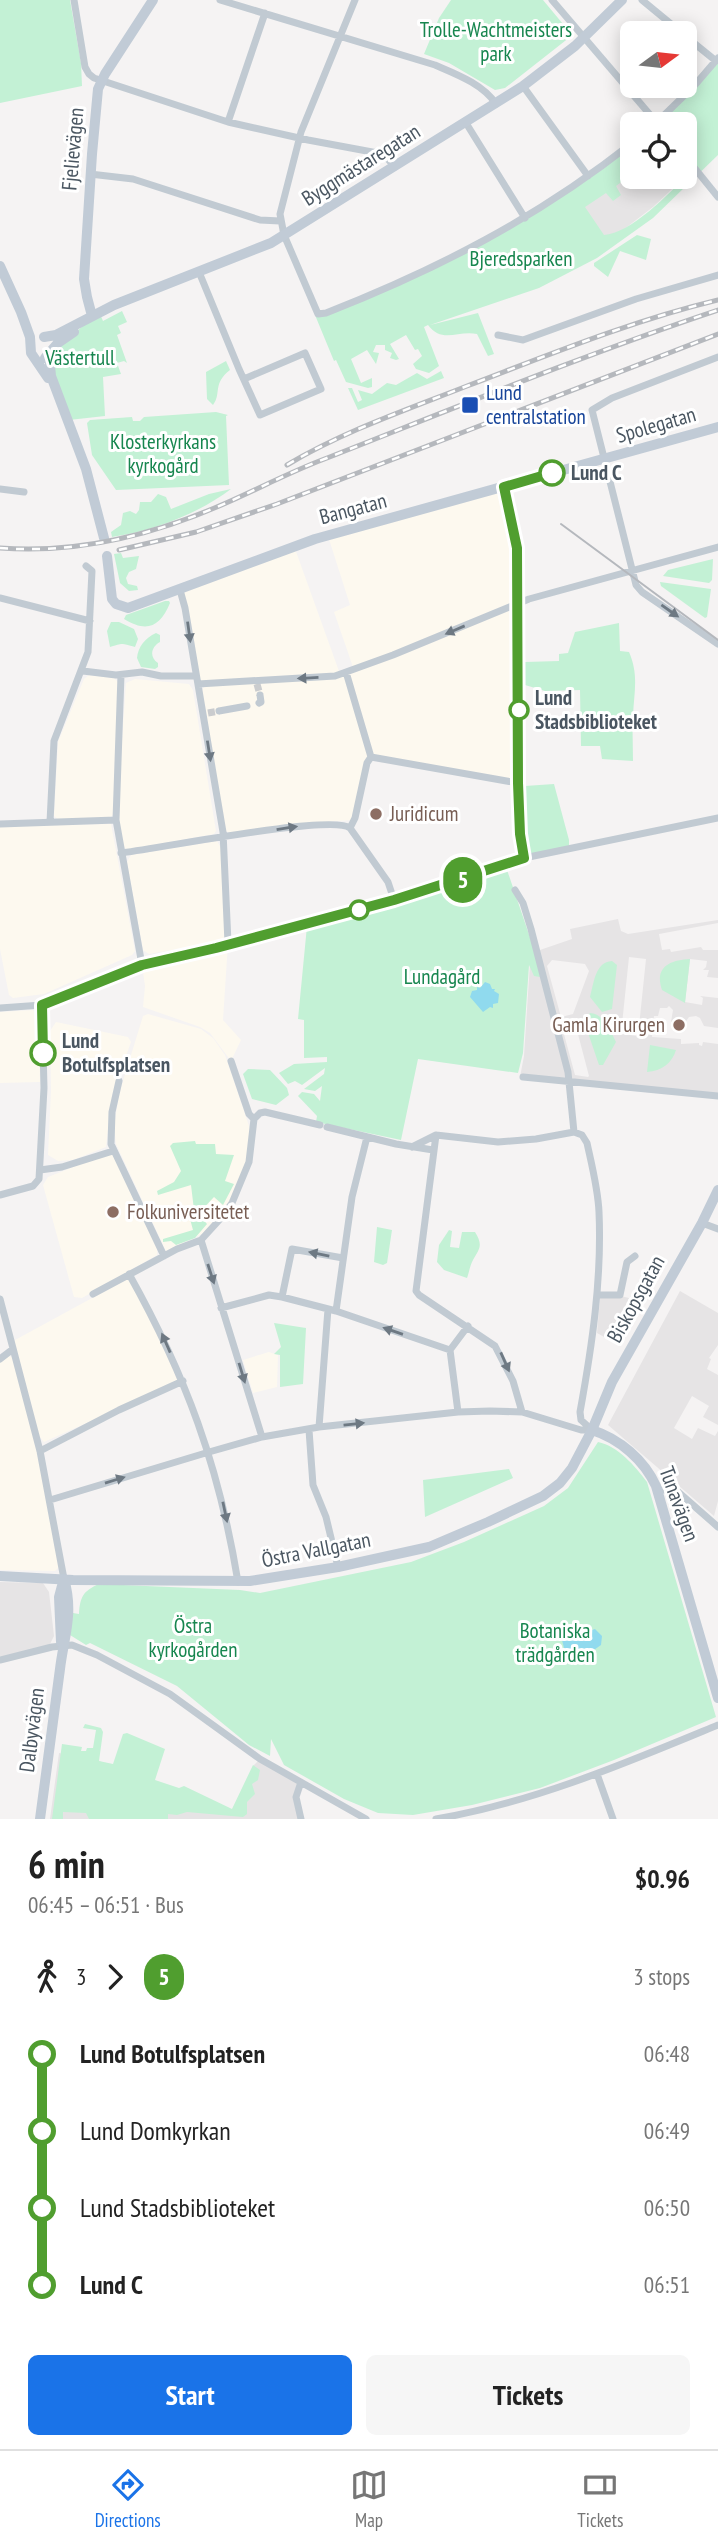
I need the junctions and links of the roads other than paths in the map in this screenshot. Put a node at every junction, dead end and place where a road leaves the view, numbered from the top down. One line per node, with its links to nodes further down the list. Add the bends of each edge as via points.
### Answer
1 (74, 0): 14 (street, via 87,72)
2 (153, 0): 14 (street, Fjelievägen)
3 (220, 0): 8 (street)
4 (355, 0): 10 (street)
5 (552, 0): 11 (street)
6 (622, 0): 11 (street, Byggmästaregatan)
7 (642, 0): 9 (street)
8 (265, 13): 10 (street); 19 (street)
9 (667, 21)
10 (340, 35): 16 (street, via 457,74); 21 (street)
11 (583, 38): 15 (street, Byggmästaregatan); 17 (street)
12 (697, 45): 13 (street)
13 (717, 60): 18 (street)
14 (101, 81): 19 (street); 25 (street, Fjelievägen)
15 (523, 86): 16 (street, Byggmästaregatan); 26 (street)
16 (496, 104): 20 (street, Byggmästaregatan)
17 (646, 112)
18 (667, 112)
19 (228, 122): 21 (street)
20 (466, 123): 23 (street, Byggmästaregatan); 28 (street)
21 (299, 138): 23 (street, via 383,154); 29 (street)
22 (620, 152): 26 (street)
23 (395, 167): 30 (street, Byggmästaregatan)
24 (697, 171): 27 (street)
25 (90, 174): 29 (street, via 133,179 260,220); 35 (street, Fjelievägen, via 85,279)
26 (588, 176): 28 (street)
27 (718, 197)
28 (525, 218): 30 (street, via 418,275 326,313 317,313)
29 (280, 221): 30 (street)
30 (284, 235): 32 (street, Byggmästaregatan)
31 (0, 266): 34 (street)
32 (199, 272): 35 (street, Byggmästaregatan); 42 (street)
33 (718, 275): 36 (street, via 523,340)
34 (21, 312): 37 (street); 38 (street)
35 (92, 316): 37 (street, Byggmästaregatan); 39 (street, Byggmästaregatan)
36 (499, 335)
37 (43, 337): 38 (street); 39 (street, via 50,342)
38 (30, 345): 40 (street)
39 (50, 353): 40 (street, via 42,359); 43 (street)
40 (35, 357): 43 (street)
41 (718, 357): 45 (street, via 594,407)
42 (244, 379): 42 (street, via 260,415 321,389 305,353)
43 (55, 388): 49 (street, via 82,456)
44 (718, 428): 45 (street, Spolegatan)
45 (605, 459): 46 (street, Bangatan); 53 (street)
46 (504, 487): 54 (street, Bangatan, via 315,539); 56 (street, via 517,543)
47 (0, 489): 48 (street)
48 (24, 492)
49 (104, 538)
50 (718, 547): 53 (street)
51 (107, 556): 54 (street, Bangatan, via 109,589 116,604 128,608)
52 (86, 566): 57 (street, via 92,571)
53 (634, 571): 56 (street); 58 (street, one-way to 58, via 632,577 642,592)
54 (180, 590): 62 (street, one-way to 62)
55 (0, 598): 57 (street)
56 (518, 604): 60 (street, one-way to 60); 66 (street)
57 (90, 621): 59 (street)
58 (718, 644)
59 (83, 671): 61 (street); 69 (street, via 54,741)
60 (346, 672): 62 (street, one-way to 62, via 257,682); 65 (street)
61 (121, 675): 62 (street, via 142,672); 68 (street)
62 (197, 680): 72 (street, one-way to 72)
63 (247, 706): 64 (street)
64 (219, 711)
65 (371, 757): 66 (street); 71 (street)
66 (518, 783): 74 (street)
67 (718, 818): 74 (street)
68 (116, 820): 69 (street); 73 (street)
69 (50, 822): 70 (street)
70 (0, 824)
71 (350, 828): 72 (street, one-way to 71, via 313,825); 76 (street, via 388,882)
72 (223, 838): 73 (street); 77 (street)
73 (121, 853): 78 (street)
74 (524, 858): 76 (street)
75 (516, 890): 84 (street, via 538,953)
76 (394, 900): 77 (street)
77 (228, 943): 78 (street)
78 (142, 965): 79 (street)
79 (42, 1005): 80 (street); 93 (street)
80 (0, 1008)
81 (231, 1061): 86 (street)
82 (523, 1077): 84 (street)
83 (119, 1081): 92 (street, via 110,1127)
84 (569, 1082): 85 (street); 87 (street)
85 (718, 1096)
86 (254, 1119): 89 (street, via 265,1112); 98 (street, via 249,1162 232,1203)
87 (574, 1132): 88 (street, via 498,1142); 104 (street, via 587,1143 599,1212)
88 (436, 1135): 90 (street); 91 (street)
89 (368, 1138): 90 (street); 101 (street)
90 (412, 1147): 91 (street)
91 (433, 1150): 109 (street, via 416,1291)
92 (113, 1151): 93 (street); 99 (street)
93 (40, 1170): 95 (street, via 37,1183)
94 (718, 1190): 96 (street, Biskopsgatan)
95 (0, 1195)
96 (702, 1223): 97 (street); 118 (street, Biskopsgatan, via 612,1382)
97 (718, 1229)
98 (201, 1240): 99 (street); 107 (street, one-way to 107)
99 (164, 1256): 102 (street)
100 (635, 1256): 104 (street, via 627,1262 620,1294)
101 (343, 1258): 105 (street, one-way to 105, via 296,1249 290,1252); 108 (street)
102 (129, 1274): 103 (street); 113 (street, one-way to 102)
103 (93, 1294)
104 (597, 1295): 118 (street, via 580,1412 581,1420)
105 (282, 1297): 107 (street, via 269,1295); 108 (street)
106 (0, 1298): 110 (street)
107 (221, 1308): 119 (street, one-way to 119)
108 (332, 1310): 111 (street, one-way to 108); 116 (street)
109 (468, 1326): 111 (street); 115 (street, one-way to 115, via 500,1352)
110 (13, 1349): 112 (street); 120 (street)
111 (450, 1350): 114 (street)
112 (0, 1359)
113 (183, 1381): 120 (street); 121 (street)
114 (458, 1412): 115 (street); 116 (street, one-way to 114)
115 (522, 1412): 118 (street)
116 (319, 1427): 117 (street)
117 (309, 1430): 119 (street); 125 (street, via 313,1485)
118 (592, 1430): 122 (street, Tunavägen, via 641,1461); 125 (street, Östra Vallgatan, via 572,1468 543,1496 429,1547)
119 (262, 1437): 121 (street)
120 (40, 1451): 123 (street)
121 (209, 1452): 123 (street, one-way to 121); 127 (street, one-way to 127)
122 (658, 1491): 124 (street, via 677,1491); 131 (street, Tunavägen)
123 (50, 1500): 128 (street)
124 (718, 1527)
125 (338, 1567): 127 (street, Östra Vallgatan)
126 (0, 1576): 128 (street, Östra Vallgatan)
127 (237, 1578): 128 (street, Östra Vallgatan)
128 (64, 1579): 129 (street, Dalbyvägen, via 59,1598)
129 (62, 1646): 130 (street); 134 (street, via 78,1646 170,1694 250,1753); 135 (street, Dalbyvägen)
130 (0, 1660)
131 (718, 1698)
132 (718, 1725): 133 (street)
133 (597, 1774): 138 (street, via 530,1798); 139 (street)
134 (301, 1782): 136 (street, via 296,1797); 137 (street)
135 (40, 1819)
136 (301, 1819)
137 (366, 1819)
138 (436, 1819)
139 (613, 1819)

